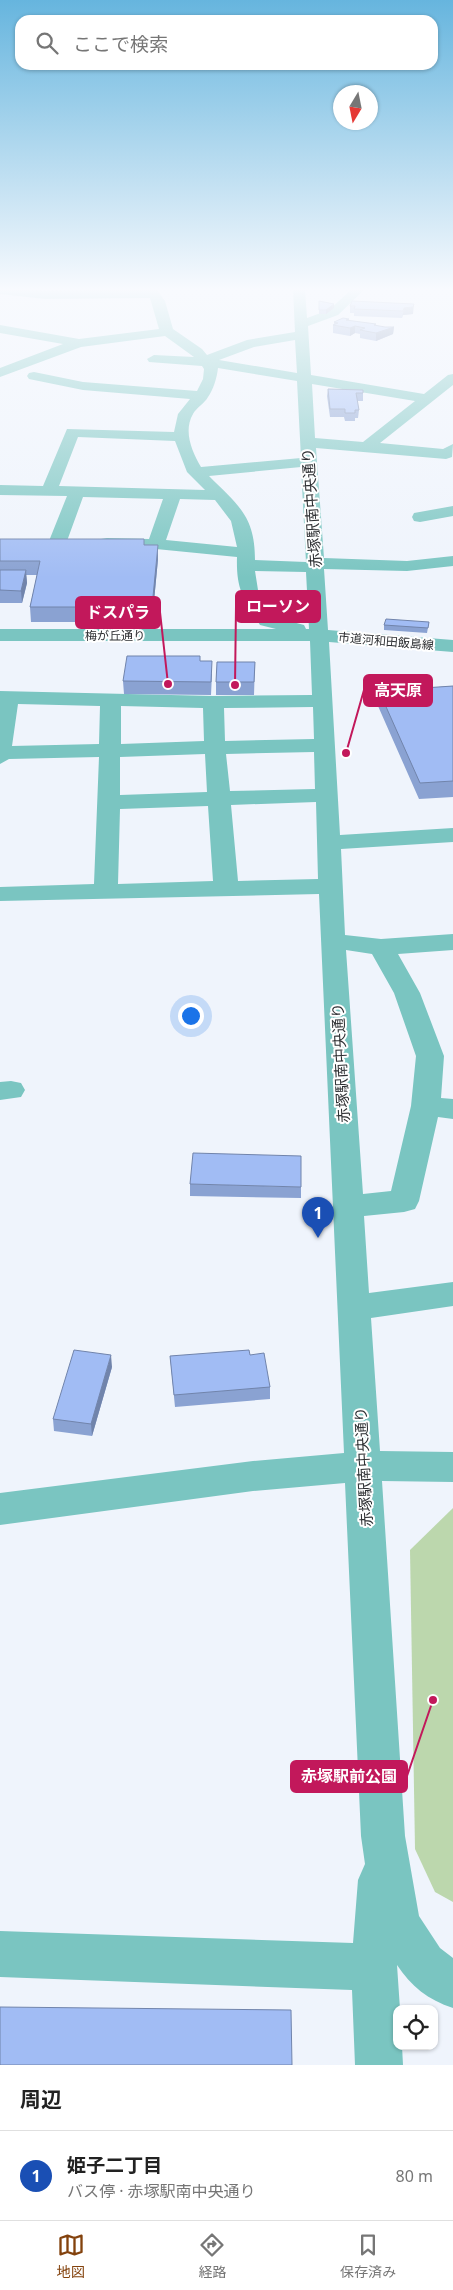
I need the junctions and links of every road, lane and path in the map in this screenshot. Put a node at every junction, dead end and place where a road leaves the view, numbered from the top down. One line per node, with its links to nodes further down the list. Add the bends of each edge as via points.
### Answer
1 (80, 385): 6 (street)
2 (207, 385): 6 (street)
3 (303, 385): 9 (street, 赤塚駅南中央通り)
4 (338, 385): 7 (street)
5 (444, 385): 7 (street)
6 (202, 396): 8 (street, via 182,419)
7 (428, 399): 10 (street)
8 (181, 437): 13 (street); 15 (street, via 72,432)
9 (307, 443): 10 (street); 12 (street, 赤塚駅南中央通り)
10 (366, 447): 11 (street, via 446,454)
11 (453, 449)
12 (308, 462): 13 (street); 26 (street, 赤塚駅南中央通り)
13 (195, 472): 18 (street)
14 (0, 490): 15 (street)
15 (50, 492): 16 (street)
16 (77, 492): 17 (street); 22 (street)
17 (172, 495): 18 (street); 23 (street)
18 (218, 495): 24 (street, via 241,523)
19 (453, 510): 20 (street)
20 (420, 517)
21 (39, 541): 22 (street)
22 (58, 541): 23 (street)
23 (156, 544): 24 (street)
24 (245, 559): 26 (street, via 263,567); 28 (street, via 248,586 268,621)
25 (453, 561): 26 (street, via 406,566)
26 (315, 565): 28 (street, 赤塚駅南中央通り)
27 (0, 635): 28 (street, 梅が丘通り)
28 (320, 635): 29 (street, 市道河和田飯島線); 32 (street, 赤塚駅南中央通り)
29 (453, 646)
30 (4, 697): 31 (street); 37 (street)
31 (111, 700): 33 (street); 36 (street)
32 (323, 701): 33 (street); 34 (street, 赤塚駅南中央通り)
33 (213, 702): 35 (street)
34 (325, 744): 35 (street); 39 (street, 赤塚駅南中央通り)
35 (215, 749): 36 (street); 40 (street)
36 (109, 751): 37 (street); 41 (street)
37 (0, 752): 38 (street)
38 (0, 757)
39 (328, 795): 40 (street); 43 (street, 赤塚駅南中央通り)
40 (219, 798): 41 (street); 45 (street)
41 (110, 802): 46 (street)
42 (453, 835): 43 (street)
43 (329, 842): 44 (street, 赤塚駅南中央通り)
44 (330, 886): 45 (street); 48 (street, 赤塚駅南中央通り)
45 (226, 889): 46 (street)
46 (106, 892): 47 (street)
47 (0, 894)
48 (333, 941): 50 (street); 52 (street, 赤塚駅南中央通り)
49 (453, 942): 50 (street)
50 (381, 947): 51 (street, via 407,992 430,1056)
51 (439, 1108): 52 (street, via 404,1201)
52 (349, 1206): 54 (street, 赤塚駅南中央通り)
53 (453, 1294): 54 (street)
54 (353, 1308): 55 (street, 赤塚駅南中央通り)
55 (363, 1466): 56 (street); 57 (street, via 205,1481); 58 (street, 赤塚駅南中央通り)
56 (453, 1467)
57 (0, 1509)
58 (384, 1836): 60 (street); 61 (street, via 398,1924 424,1964)
59 (0, 1954): 60 (street)
60 (374, 1967): 62 (street)
61 (453, 1985)
62 (378, 2065)

